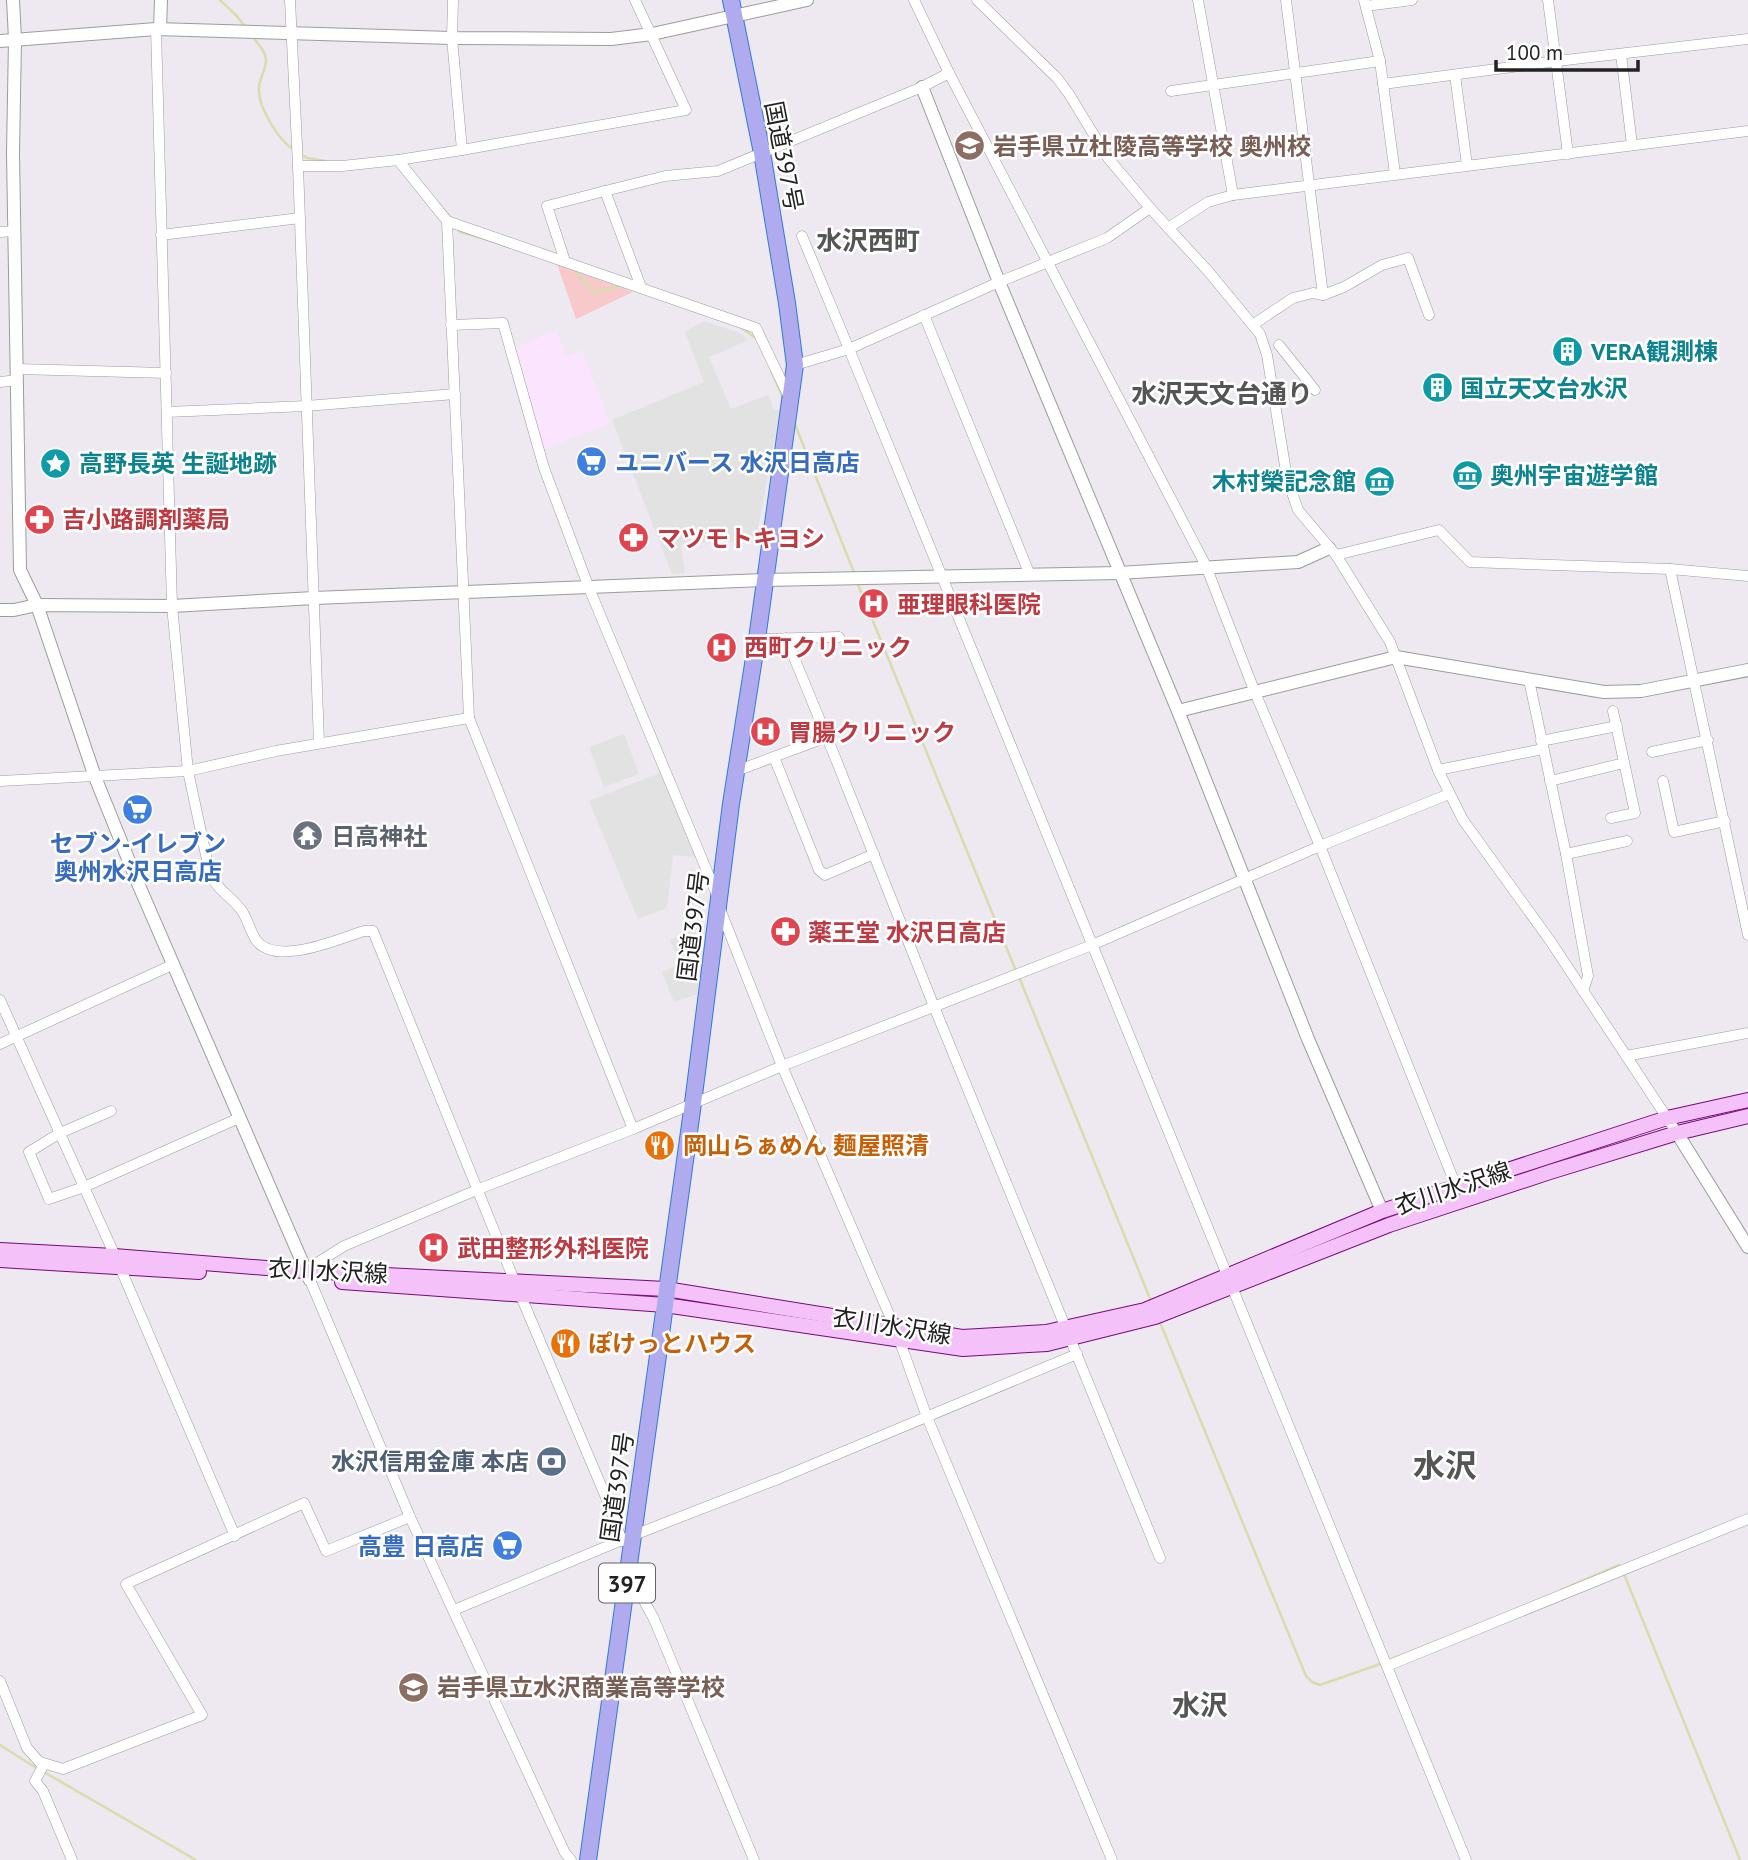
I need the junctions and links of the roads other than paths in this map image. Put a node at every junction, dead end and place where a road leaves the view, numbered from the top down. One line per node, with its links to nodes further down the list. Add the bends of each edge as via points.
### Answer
1 (13, 0): 18 (street)
2 (161, 0): 15 (street)
3 (290, 0): 16 (street)
4 (453, 0): 19 (street)
5 (635, 0): 17 (street)
6 (807, 0): 14 (street)
7 (914, 0): 25 (street)
8 (977, 0): 44 (street, via 1057,78 1108,158)
9 (1198, 0): 29 (street)
10 (1286, 0): 26 (street)
11 (1412, 0): 13 (street)
12 (1548, 0): 24 (street)
13 (1365, 3): 23 (street)
14 (732, 8): 17 (street); 35 (highway, 国道397号 / 397)
15 (158, 29): 16 (street); 18 (street); 50 (street)
16 (292, 33): 19 (street); 39 (street)
17 (652, 34): 19 (street, via 611,39); 34 (street, via 686,110)
18 (15, 38): 21 (street); 48 (street)
19 (452, 38): 34 (street)
20 (1748, 39): 22 (street)
21 (0, 41)
22 (1621, 54): 24 (street); 33 (street)
23 (1380, 61): 26 (street); 28 (street)
24 (1557, 61): 27 (street); 36 (street)
25 (949, 73): 30 (street); 53 (street)
26 (1296, 73): 29 (street); 41 (street)
27 (1455, 75): 28 (street); 38 (street)
28 (1383, 84): 40 (street)
29 (1213, 86): 31 (street); 43 (street)
30 (922, 87): 35 (street); 54 (street)
31 (1171, 91)
32 (1748, 131): 33 (street)
33 (1632, 145): 36 (street)
34 (462, 150): 37 (street)
35 (762, 153): 42 (street, via 718,171 666,176); 63 (highway, 国道397号 / 397)
36 (1568, 153): 38 (street)
37 (398, 160): 39 (street); 46 (street)
38 (1467, 165): 40 (street)
39 (298, 166): 45 (street)
40 (1395, 174): 41 (street)
41 (1308, 187): 43 (street); 56 (street)
42 (605, 191): 52 (street, via 547,206); 55 (street)
43 (1233, 195): 47 (street, via 1208,202)
44 (1150, 208): 47 (street); 53 (street, via 1107,238)
45 (300, 218): 50 (street); 70 (street)
46 (447, 221): 52 (street); 60 (street)
47 (1168, 228): 59 (street)
48 (15, 231): 49 (street); 65 (street)
49 (0, 232)
50 (161, 235): 64 (street)
51 (802, 236): 62 (street)
52 (565, 261): 55 (street)
53 (1047, 262): 54 (street); 73 (street)
54 (999, 282): 57 (street); 75 (street)
55 (641, 287): 69 (street, via 756,328)
56 (1323, 295): 58 (street, via 1382,265 1408,258); 59 (street, via 1293,298)
57 (924, 315): 62 (street); 76 (street)
58 (1429, 316)
59 (1254, 324): 72 (street, via 1267,355 1292,497)
60 (451, 326): 68 (street); 80 (street, via 503,323 544,468)
61 (1279, 345): 67 (street)
62 (849, 349): 63 (street); 77 (street)
63 (795, 365): 69 (highway, 国道397号 / 397)
64 (166, 373): 65 (street); 71 (street)
65 (17, 375): 66 (street); 83 (street, via 20,570)
66 (0, 382)
67 (1315, 390)
68 (455, 394): 70 (street); 81 (street)
69 (789, 398): 79 (highway, 国道397号 / 397)
70 (306, 406): 71 (street); 82 (street)
71 (167, 412): 84 (street)
72 (1333, 551): 73 (street, via 1298,562); 74 (street, via 1439,530 1471,562); 89 (street)
73 (1206, 566): 75 (street); 93 (street)
74 (1670, 569): 78 (street); 92 (street)
75 (1119, 573): 76 (street); 94 (street)
76 (1030, 575): 77 (street)
77 (941, 576): 79 (street); 122 (street)
78 (1748, 576)
79 (764, 580): 80 (street); 88 (highway, 国道397号 / 397)
80 (589, 588): 81 (street); 120 (street)
81 (462, 592): 82 (street); 96 (street)
82 (314, 598): 84 (street); 100 (street)
83 (37, 605): 84 (street); 85 (street); 108 (street)
84 (172, 606): 106 (street)
85 (0, 610)
86 (839, 637): 87 (street)
87 (786, 638): 88 (street); 98 (street)
88 (757, 639): 107 (highway, 国道397号 / 397)
89 (1396, 657): 91 (street); 93 (street); 105 (street)
90 (1748, 670): 92 (street)
91 (1529, 680): 92 (street, via 1604,692); 101 (street)
92 (1695, 681): 99 (street)
93 (1254, 691): 94 (street); 116 (street)
94 (1178, 711): 119 (street)
95 (1613, 711): 97 (street)
96 (468, 718): 100 (street); 138 (street)
97 (1617, 726): 101 (street); 104 (street)
98 (827, 737): 103 (street); 117 (street)
99 (1708, 740): 102 (street); 114 (street)
100 (320, 743): 106 (street)
101 (1542, 745): 105 (street); 110 (street)
102 (1652, 752)
103 (774, 757): 107 (street); 117 (street, via 819,870 825,875)
104 (1625, 763): 110 (street); 113 (street, via 1635,813)
105 (1438, 770): 112 (street)
106 (188, 771): 108 (street); 143 (street, via 210,874 242,911 257,942 279,951 298,952 363,931 373,932)
107 (736, 771): 120 (highway, 国道397号 / 397)
108 (95, 777): 109 (street); 123 (street)
109 (0, 781)
110 (1550, 781): 118 (street)
111 (1663, 781): 114 (street, via 1674,832)
112 (1449, 794): 116 (street); 124 (street)
113 (1611, 818)
114 (1725, 821): 121 (street)
115 (1627, 841): 118 (street)
116 (1320, 846): 119 (street); 141 (street)
117 (874, 854): 126 (street)
118 (1566, 854): 124 (street, via 1588,976)
119 (1244, 879): 122 (street); 144 (street)
120 (719, 901): 131 (street); 133 (highway, 国道397号 / 397)
121 (1748, 935)
122 (1092, 946): 126 (street); 150 (street)
123 (172, 965): 128 (street); 136 (street)
124 (1583, 991): 130 (street)
125 (0, 1000): 128 (street)
126 (934, 1009): 131 (street); 153 (street)
127 (1748, 1033): 130 (street)
128 (16, 1037): 129 (street); 139 (street)
129 (0, 1044)
130 (1626, 1056): 137 (street)
131 (782, 1066): 133 (street); 154 (street)
132 (1748, 1100): 137 (main road, 衣川水沢線)
133 (693, 1103): 138 (street); 152 (highway, 国道397号 / 397)
134 (111, 1111): 139 (street)
135 (1748, 1116): 140 (main road, 衣川水沢線)
136 (239, 1118): 142 (street); 149 (street)
137 (1667, 1118): 140 (street); 141 (main road, 衣川水沢線)
138 (633, 1129): 143 (street)
139 (60, 1133): 142 (street); 142 (street, via 29,1152 49,1199)
140 (1677, 1133): 145 (street); 150 (main road, 衣川水沢線)
141 (1456, 1186): 144 (main road, 衣川水沢線)
142 (84, 1187): 148 (street)
143 (479, 1189): 149 (street, via 344,1246); 151 (street)
144 (1382, 1211): 150 (main road, 衣川水沢線)
145 (1748, 1247)
146 (0, 1250): 148 (main road, 衣川水沢線)
147 (0, 1260): 148 (main road, 衣川水沢線)
148 (117, 1261): 149 (main road, 衣川水沢線); 159 (street)
149 (307, 1276): 151 (main road, 衣川水沢線); 157 (street)
150 (1229, 1281): 153 (main road, 衣川水沢線, via 1156,1317); 164 (street)
151 (517, 1287): 152 (main road, 衣川水沢線); 160 (street)
152 (665, 1297): 154 (main road, 衣川水沢線); 160 (highway, 国道397号 / 397)
153 (1068, 1333): 154 (main road, 衣川水沢線, via 1047,1344 963,1349); 155 (street)
154 (897, 1334): 156 (street)
155 (1077, 1354): 156 (street); 161 (street)
156 (927, 1417): 160 (street); 171 (street)
157 (410, 1517): 159 (street, via 326,1551 304,1503); 163 (street)
158 (1748, 1519): 164 (street)
159 (234, 1536): 166 (street, via 126,1584 202,1715 63,1769)
160 (628, 1538): 162 (highway, 国道397号 / 397); 163 (street)
161 (1160, 1558)
162 (628, 1571): 169 (highway, 国道397号 / 397); 170 (street, via 654,1619)
163 (454, 1610): 168 (street)
164 (1387, 1667): 172 (street)
165 (0, 1681): 166 (street)
166 (40, 1768): 167 (street, via 36,1781)
167 (72, 1860)
168 (572, 1860)
169 (589, 1860)
170 (754, 1860)
171 (1112, 1860)
172 (1466, 1860)

